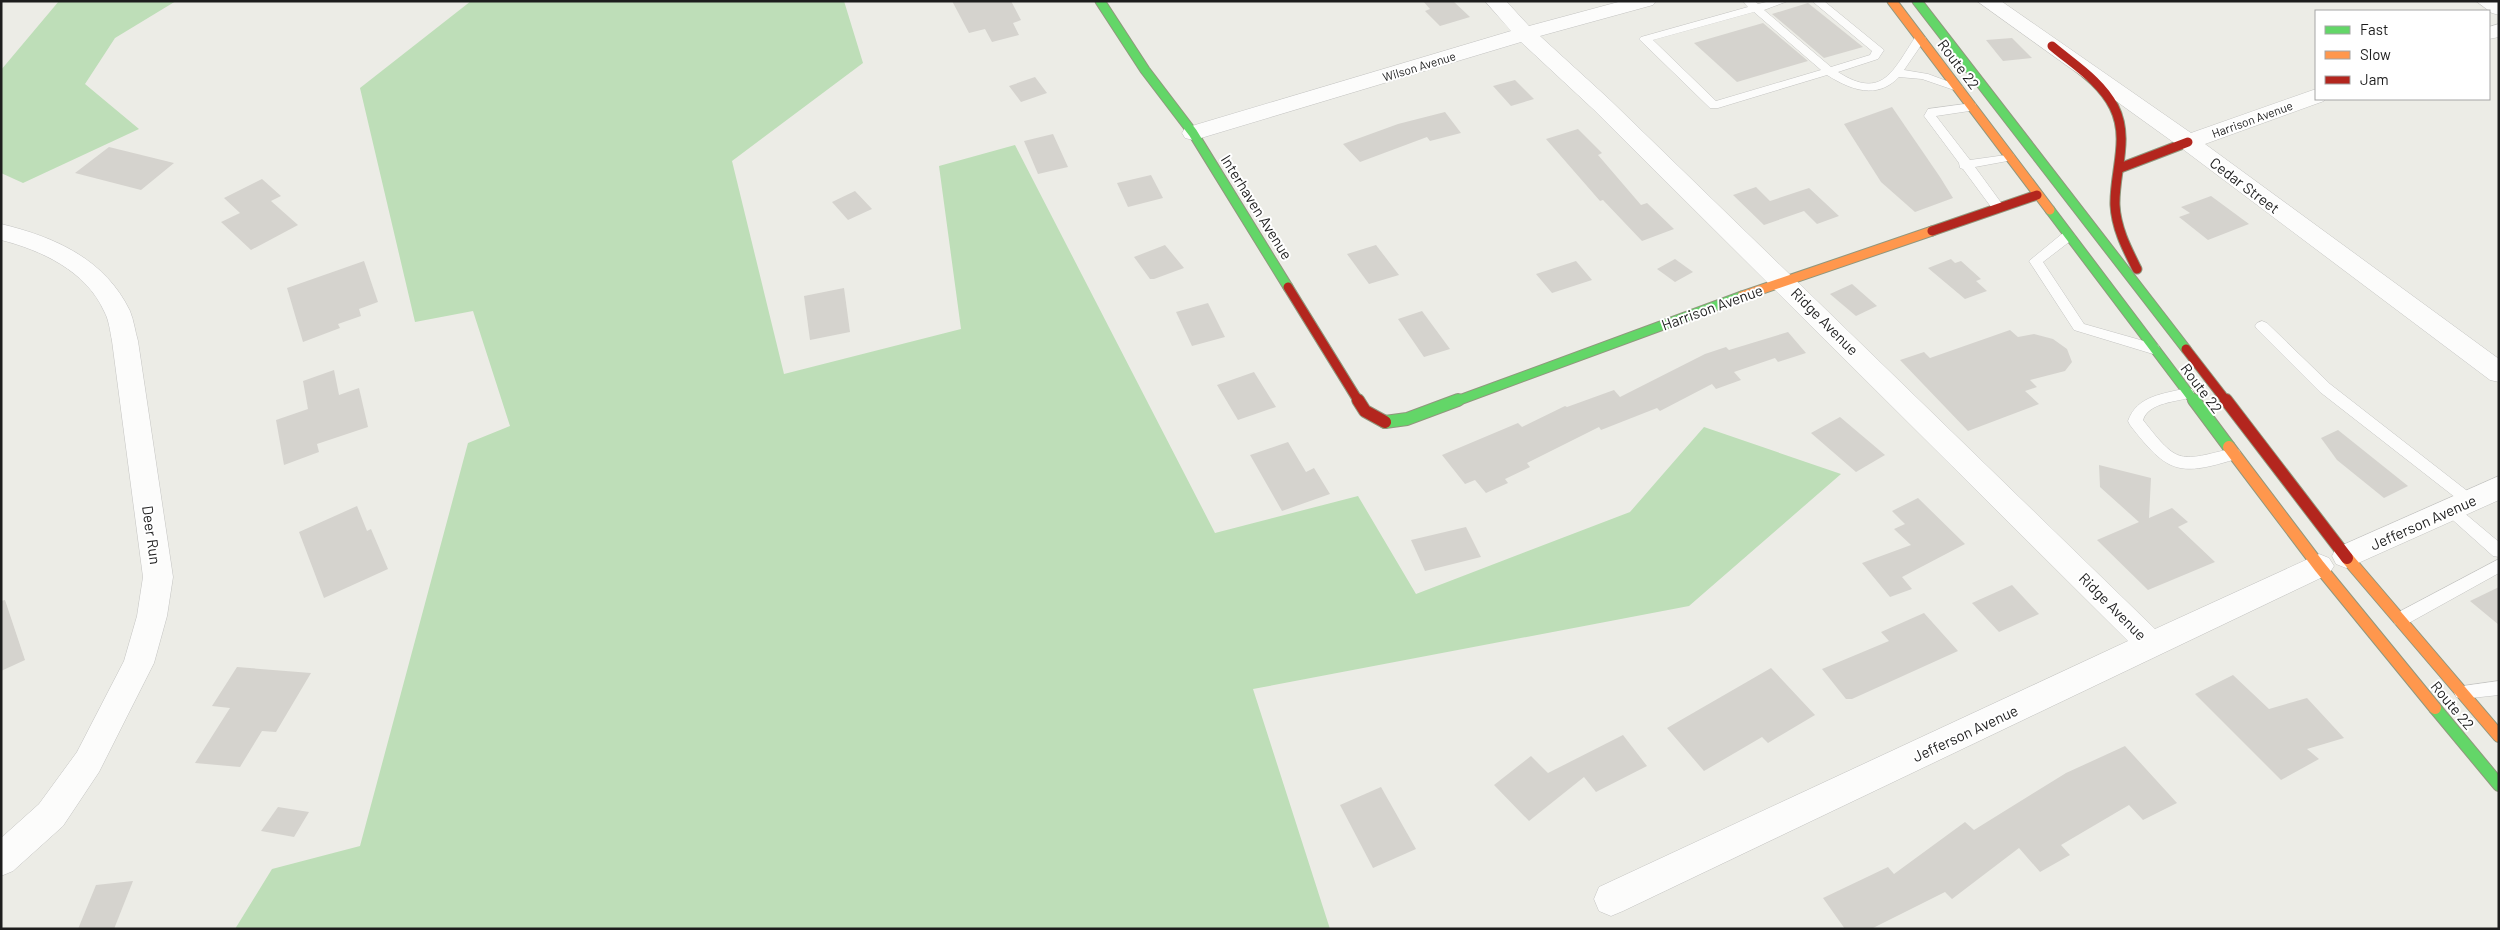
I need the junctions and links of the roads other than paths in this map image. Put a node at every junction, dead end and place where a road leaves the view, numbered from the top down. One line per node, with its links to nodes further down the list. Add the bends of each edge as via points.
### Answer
1 (1100, 1): 20 (main road, Interhaven Avenue, via 1145,70)
2 (1495, 1): 12 (street, Ridge Avenue)
3 (1646, 1): 12 (street, Wilson Avenue)
4 (1783, 1): 9 (lane)
5 (1892, 1): 13 (main road, Route 22)
6 (1917, 1): 30 (main road)
7 (1987, 1): 14 (street, Cedar Street)
8 (2486, 1): 11 (street)
9 (1752, 5): 15 (lane, via 1814,53); 15 (lane, via 1645,39 1714,105)
10 (1820, 6): 15 (lane, via 1878,50 1874,57)
11 (2499, 8)
12 (1525, 34): 20 (street, Wilson Avenue); 29 (street, Ridge Avenue)
13 (1920, 38): 16 (lane); 17 (main road, Route 22)
14 (2052, 46): 21 (street, Cedar Street); 24 (main road, via 2114,107 2122,125)
15 (1829, 71): 16 (lane, via 1846,84 1865,89 1884,84)
16 (1898, 73): 17 (lane, via 1924,76)
17 (1957, 87): 19 (main road, Route 22)
18 (2315, 96): 21 (street, Harrison Avenue)
19 (1972, 107): 22 (main road, Route 22); 23 (lane, via 1932,112 1930,116)
20 (1193, 133): 35 (main road, Interhaven Avenue, via 1365,411 1379,422)
21 (2188, 142): 24 (main road); 33 (street, Cedar Street)
22 (2009, 157): 23 (lane); 25 (main road, Route 22)
23 (1964, 164): 26 (lane)
24 (2120, 168): 30 (main road, via 2115,195 2116,217)
25 (2037, 196): 26 (main road, Harrison Avenue); 28 (main road, Route 22)
26 (1999, 208): 29 (main road, Harrison Avenue)
27 (1, 232): 48 (street, Deer Run, via 20,236 72,259 92,274 117,311 158,577 152,616 139,663 88,762 50,815)
28 (2068, 236): 32 (main road, Route 22); 32 (lane, via 2036,261 2079,327)
29 (1784, 281): 35 (main road, Harrison Avenue); 43 (street, Ridge Avenue)
30 (2151, 302): 40 (main road)
31 (2262, 326): 38 (lane, via 2325,388)
32 (2153, 349): 34 (main road, Route 22)
33 (2499, 373)
34 (2187, 393): 36 (main road, Route 22); 36 (lane, via 2146,405 2136,414 2135,421 2162,456 2173,463 2184,465)
35 (1389, 423)
36 (2234, 454): 40 (main road, Route 22)
37 (2499, 487): 38 (street, Jefferson Avenue)
38 (2461, 505): 39 (lane); 40 (street, Jefferson Avenue)
39 (2499, 551)
40 (2332, 561): 42 (main road); 43 (street, Jefferson Avenue); 47 (main road, Route 22)
41 (2499, 565): 42 (lane)
42 (2401, 619): 45 (main road)
43 (2152, 645): 49 (street, Jefferson Avenue)
44 (2499, 688): 45 (lane)
45 (2462, 692): 46 (main road)
46 (2499, 736)
47 (2499, 785)
48 (1, 860)
49 (1611, 899)

